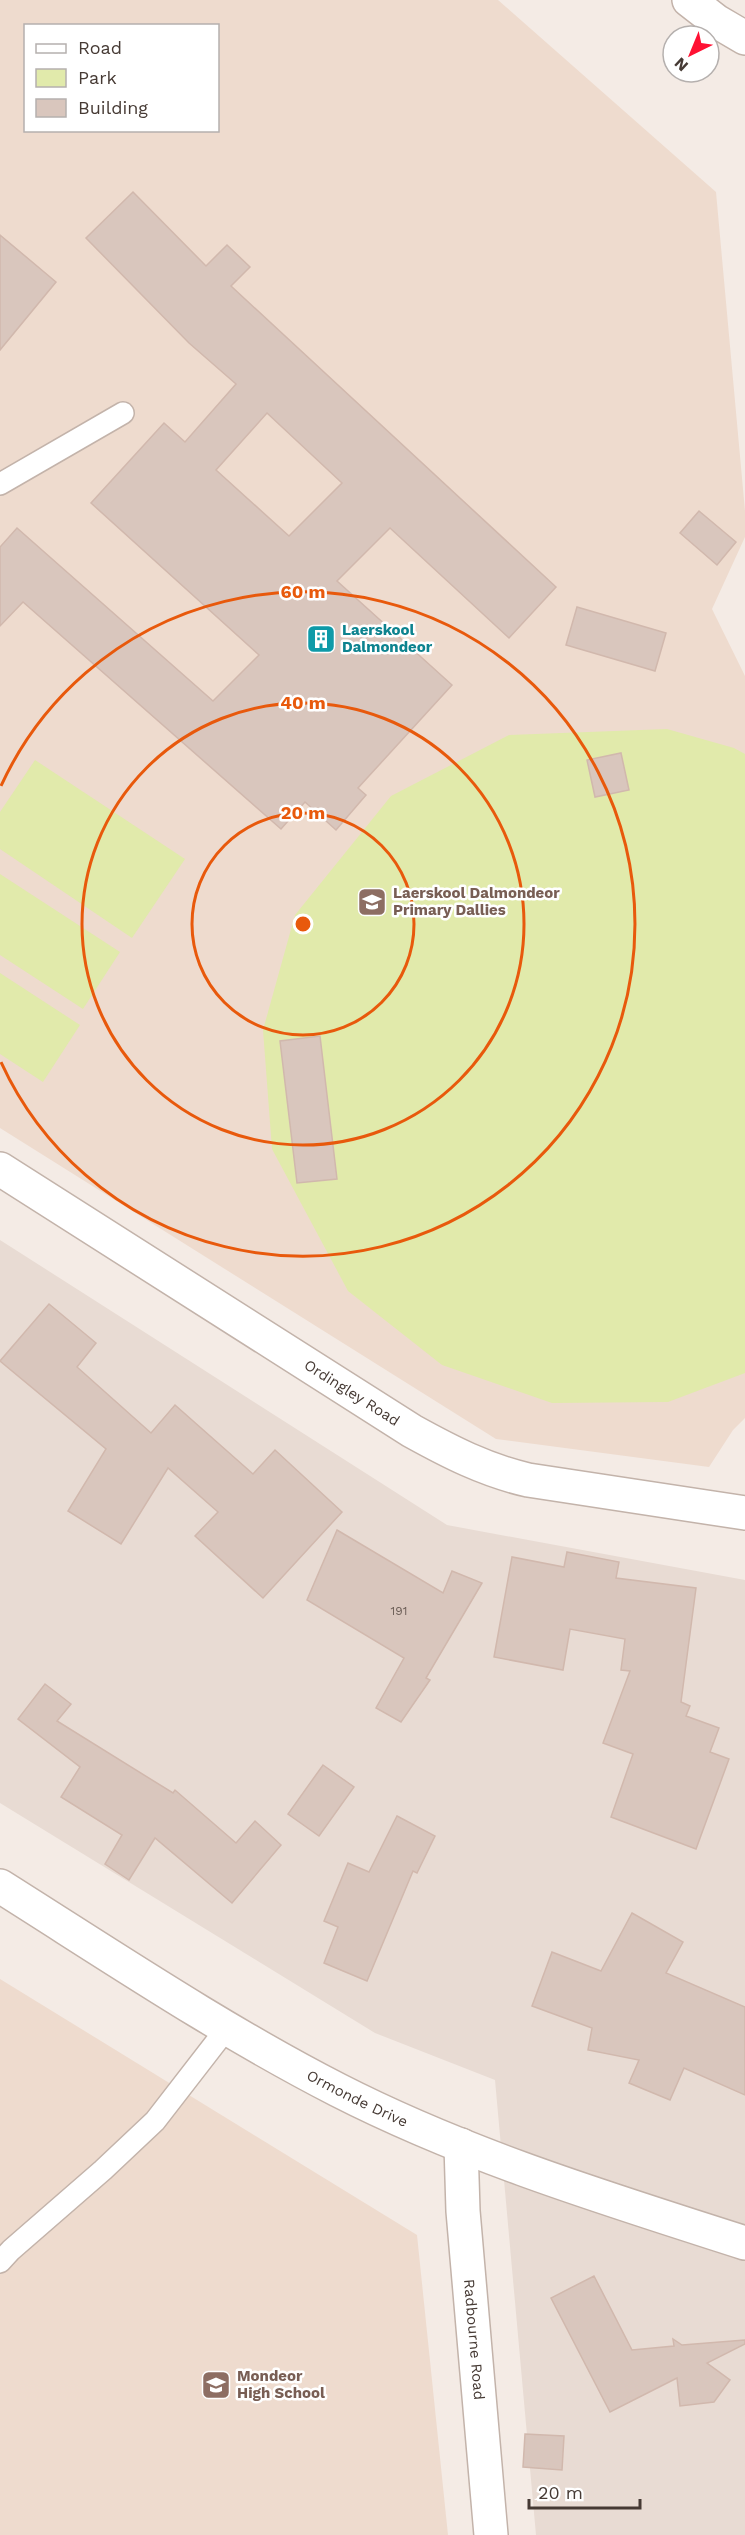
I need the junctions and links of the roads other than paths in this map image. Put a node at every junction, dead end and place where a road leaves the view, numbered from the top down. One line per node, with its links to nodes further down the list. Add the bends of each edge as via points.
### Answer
1 (689, 0): 2 (street)
2 (745, 38)
3 (123, 413): 4 (lane)
4 (0, 484)
5 (0, 1168): 6 (street, Ordingley Road, via 452,1454 494,1472 528,1480)
6 (745, 1513)
7 (0, 1886): 8 (street, Ormonde Drive)
8 (226, 2028): 9 (street, Ormonde Drive, via 339,2090); 11 (lane, via 155,2121)
9 (461, 2145): 10 (street, Ormonde Drive); 12 (street, Radbourne Road)
10 (745, 2243)
11 (0, 2262)
12 (490, 2535)

